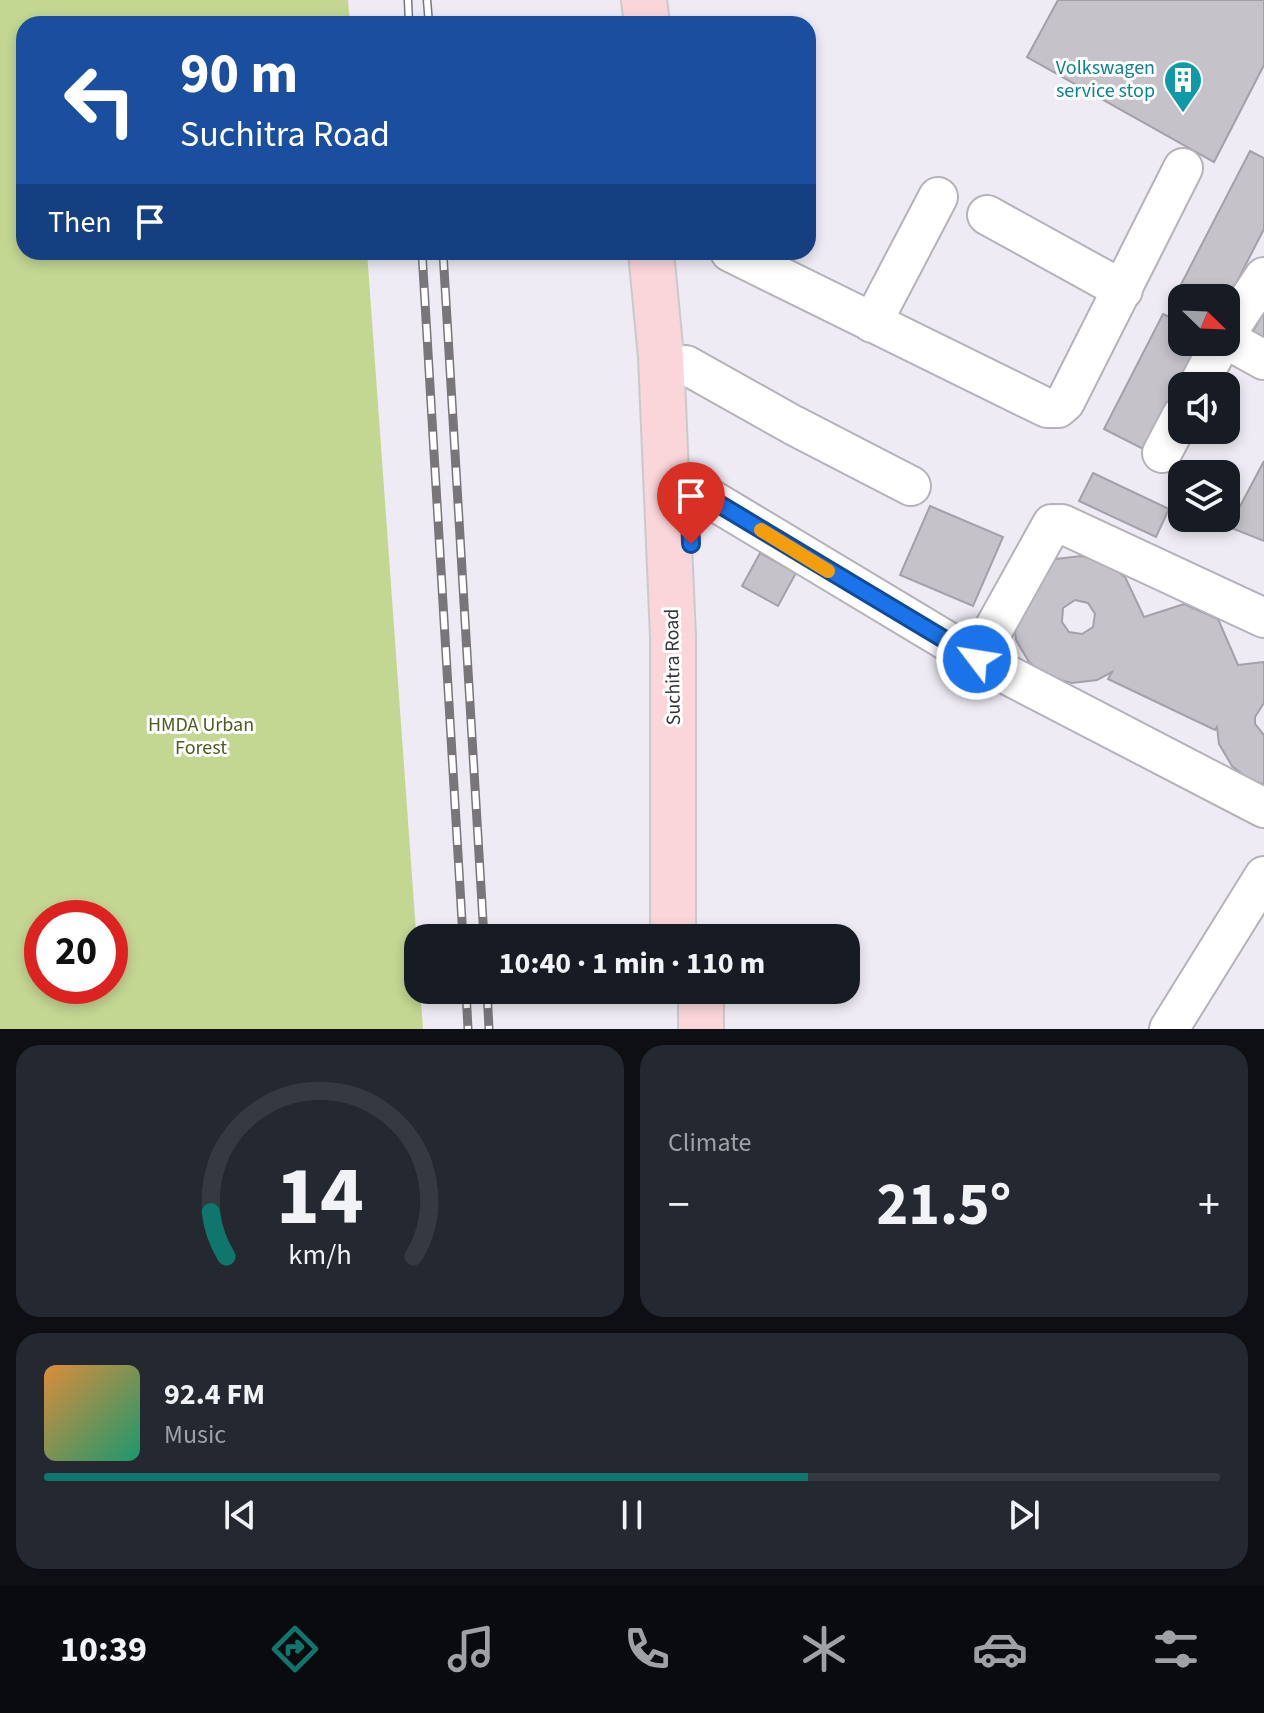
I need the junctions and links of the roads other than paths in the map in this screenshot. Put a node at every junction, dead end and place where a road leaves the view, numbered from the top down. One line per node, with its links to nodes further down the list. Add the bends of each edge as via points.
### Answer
1 (1183, 168): 8 (street)
2 (938, 197): 10 (street)
3 (987, 215): 8 (street)
4 (652, 260): 22 (main road, Suchitra Road, via 673,637)
5 (677, 260): 13 (main road, Suchitra Road)
6 (746, 260): 10 (street)
7 (1264, 277): 9 (street)
8 (1123, 290): 10 (street, via 1058,408 1047,408)
9 (1240, 314)
10 (872, 323)
11 (1240, 347): 12 (street)
12 (1264, 360)
13 (686, 365): 16 (main road, Suchitra Road); 17 (street)
14 (1168, 442): 15 (street)
15 (1162, 453)
16 (689, 486): 19 (street); 23 (main road, Suchitra Road)
17 (911, 486)
18 (1264, 618): 19 (street, via 1062,524 1052,524)
19 (977, 659): 20 (street)
20 (1264, 808)
21 (1264, 876): 28 (street)
22 (673, 924)
23 (699, 924)
24 (673, 1004): 26 (main road)
25 (701, 1004): 27 (main road)
26 (673, 1029)
27 (701, 1029)
28 (1169, 1029)

